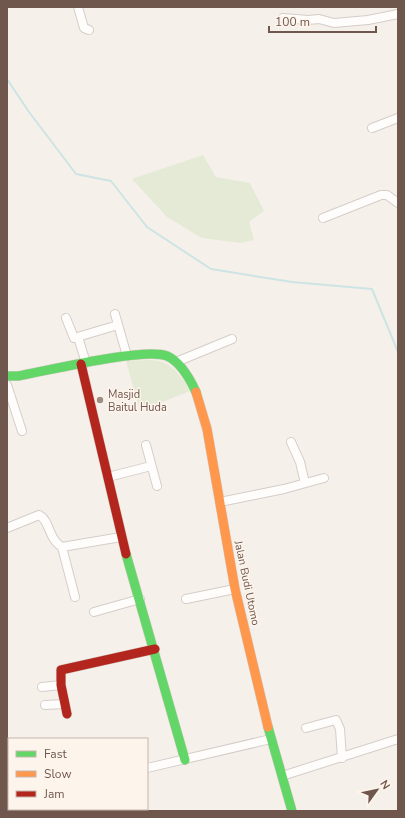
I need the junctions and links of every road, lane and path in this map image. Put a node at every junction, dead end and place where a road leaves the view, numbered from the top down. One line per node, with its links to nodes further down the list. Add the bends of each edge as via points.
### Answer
1 (78, 7): 4 (street, via 84,28)
2 (398, 14): 3 (street, via 334,23 320,19)
3 (283, 18)
4 (89, 30)
5 (398, 118): 6 (street)
6 (372, 128)
7 (398, 203): 8 (street, via 386,195 381,195)
8 (323, 218)
9 (115, 314): 11 (street)
10 (66, 318): 12 (street, via 74,338)
11 (118, 325): 12 (street); 14 (street)
12 (78, 338): 16 (street)
13 (232, 339): 15 (street)
14 (127, 356): 15 (street, via 160,354); 16 (street)
15 (176, 362): 27 (street, Jalan Budi Utomo, via 188,376 200,404)
16 (83, 363): 17 (street); 23 (street)
17 (7, 376)
18 (7, 385): 19 (street)
19 (22, 431)
20 (291, 442): 25 (street)
21 (146, 446): 22 (street)
22 (151, 466): 23 (street); 26 (street)
23 (108, 477): 29 (street)
24 (324, 478): 25 (street)
25 (305, 482): 27 (street)
26 (157, 486)
27 (220, 502): 31 (street, Jalan Budi Utomo)
28 (7, 528): 30 (street, via 40,515 52,538)
29 (121, 537): 30 (street); 33 (street)
30 (62, 547): 32 (street)
31 (235, 589): 34 (street); 43 (street, Jalan Budi Utomo)
32 (75, 597)
33 (140, 599): 35 (street); 36 (street)
34 (186, 599)
35 (94, 612)
36 (155, 649): 37 (street, via 62,669); 46 (street)
37 (61, 685): 38 (street); 39 (street)
38 (42, 687)
39 (64, 704): 40 (street); 41 (street)
40 (45, 705)
41 (67, 714)
42 (306, 728): 45 (street, via 336,720 340,729)
43 (271, 739): 46 (street); 48 (street, Jalan Budi Utomo)
44 (398, 739): 45 (street)
45 (342, 758): 48 (street)
46 (185, 760): 47 (street)
47 (148, 768)
48 (282, 776): 49 (street, Jalan Budi Utomo)
49 (292, 811)

